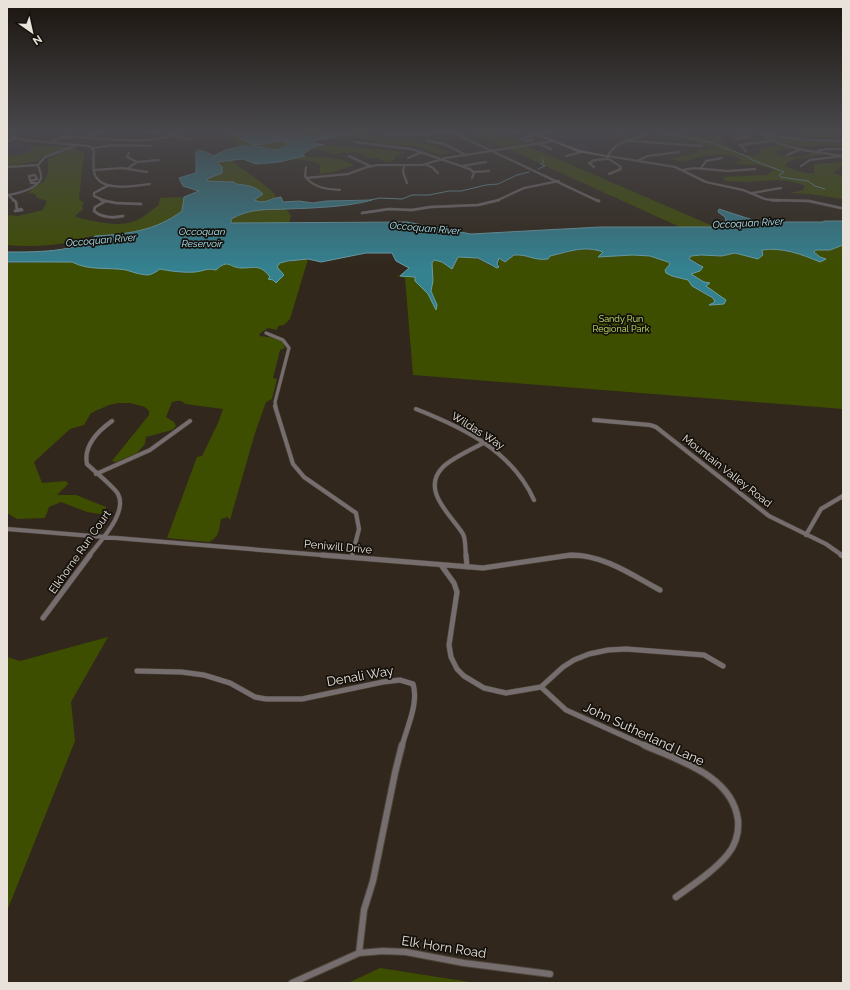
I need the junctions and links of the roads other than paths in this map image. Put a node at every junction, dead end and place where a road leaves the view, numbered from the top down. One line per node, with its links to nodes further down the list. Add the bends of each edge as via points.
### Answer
1 (40, 176): 11 (street)
2 (95, 176): 13 (street)
3 (325, 176): 7 (street)
4 (405, 176): 10 (street)
5 (548, 176): 9 (street)
6 (694, 176): 16 (street, via 706,182)
7 (306, 178): 15 (street, via 317,186)
8 (31, 181): 11 (street)
9 (559, 181): 19 (street); 23 (street, via 524,188 499,200 478,205 412,210 389,209)
10 (407, 182)
11 (37, 183): 17 (street, via 22,192)
12 (150, 184): 13 (street)
13 (109, 186): 18 (street, via 99,189 94,194 96,198)
14 (781, 188): 16 (street)
15 (340, 190)
16 (752, 193): 21 (street, via 772,200 805,200)
17 (8, 195): 22 (street, via 16,202)
18 (106, 201): 20 (street); 24 (street, via 95,207 94,212 107,216)
19 (599, 201)
20 (141, 204)
21 (841, 208)
22 (17, 210)
23 (362, 213)
24 (123, 216)
25 (266, 333): 37 (street, via 287,343 275,402 293,464 304,477 356,513 360,527)
26 (416, 409): 30 (street, Wildas Way, via 446,421)
27 (594, 420): 35 (street, Mountain Valley Road, via 656,427 769,516)
28 (112, 421): 31 (street, Elkhorne Run Court, via 103,427 86,451 87,464)
29 (190, 421): 31 (street, via 150,450)
30 (483, 443): 33 (street, Wildas Way, via 514,467); 40 (street, via 444,466 435,482 437,500 464,536)
31 (96, 474): 36 (street, Elkhorne Run Court, via 118,494 121,508)
32 (843, 496): 35 (street, via 821,509)
33 (534, 500)
34 (7, 529): 36 (street, Peniwill Drive)
35 (806, 535): 38 (street, Mountain Valley Road, via 828,545)
36 (104, 537): 37 (street, Peniwill Drive); 42 (street, Elkhorne Run Court)
37 (352, 556): 39 (street, Peniwill Drive)
38 (843, 556)
39 (441, 565): 40 (street, Peniwill Drive); 45 (street, via 454,583 457,592 449,645 457,669 474,683 506,693)
40 (467, 567): 41 (street, Peniwill Drive, via 493,568 584,555 600,559)
41 (660, 590)
42 (43, 618)
43 (723, 666): 45 (street, via 704,655 608,650 574,660)
44 (137, 671): 47 (street, Denali Way, via 204,674 230,683 255,697 266,699 302,699 400,680 413,684 414,702 364,910)
45 (541, 687): 46 (street, John Sutherland Lane, via 566,710 713,779 734,803 739,830 736,843 728,854)
46 (676, 897)
47 (359, 953): 48 (street, Elk Horn Road, via 406,952 464,963); 49 (street, Elk Horn Road)
48 (550, 974)
49 (292, 983)

